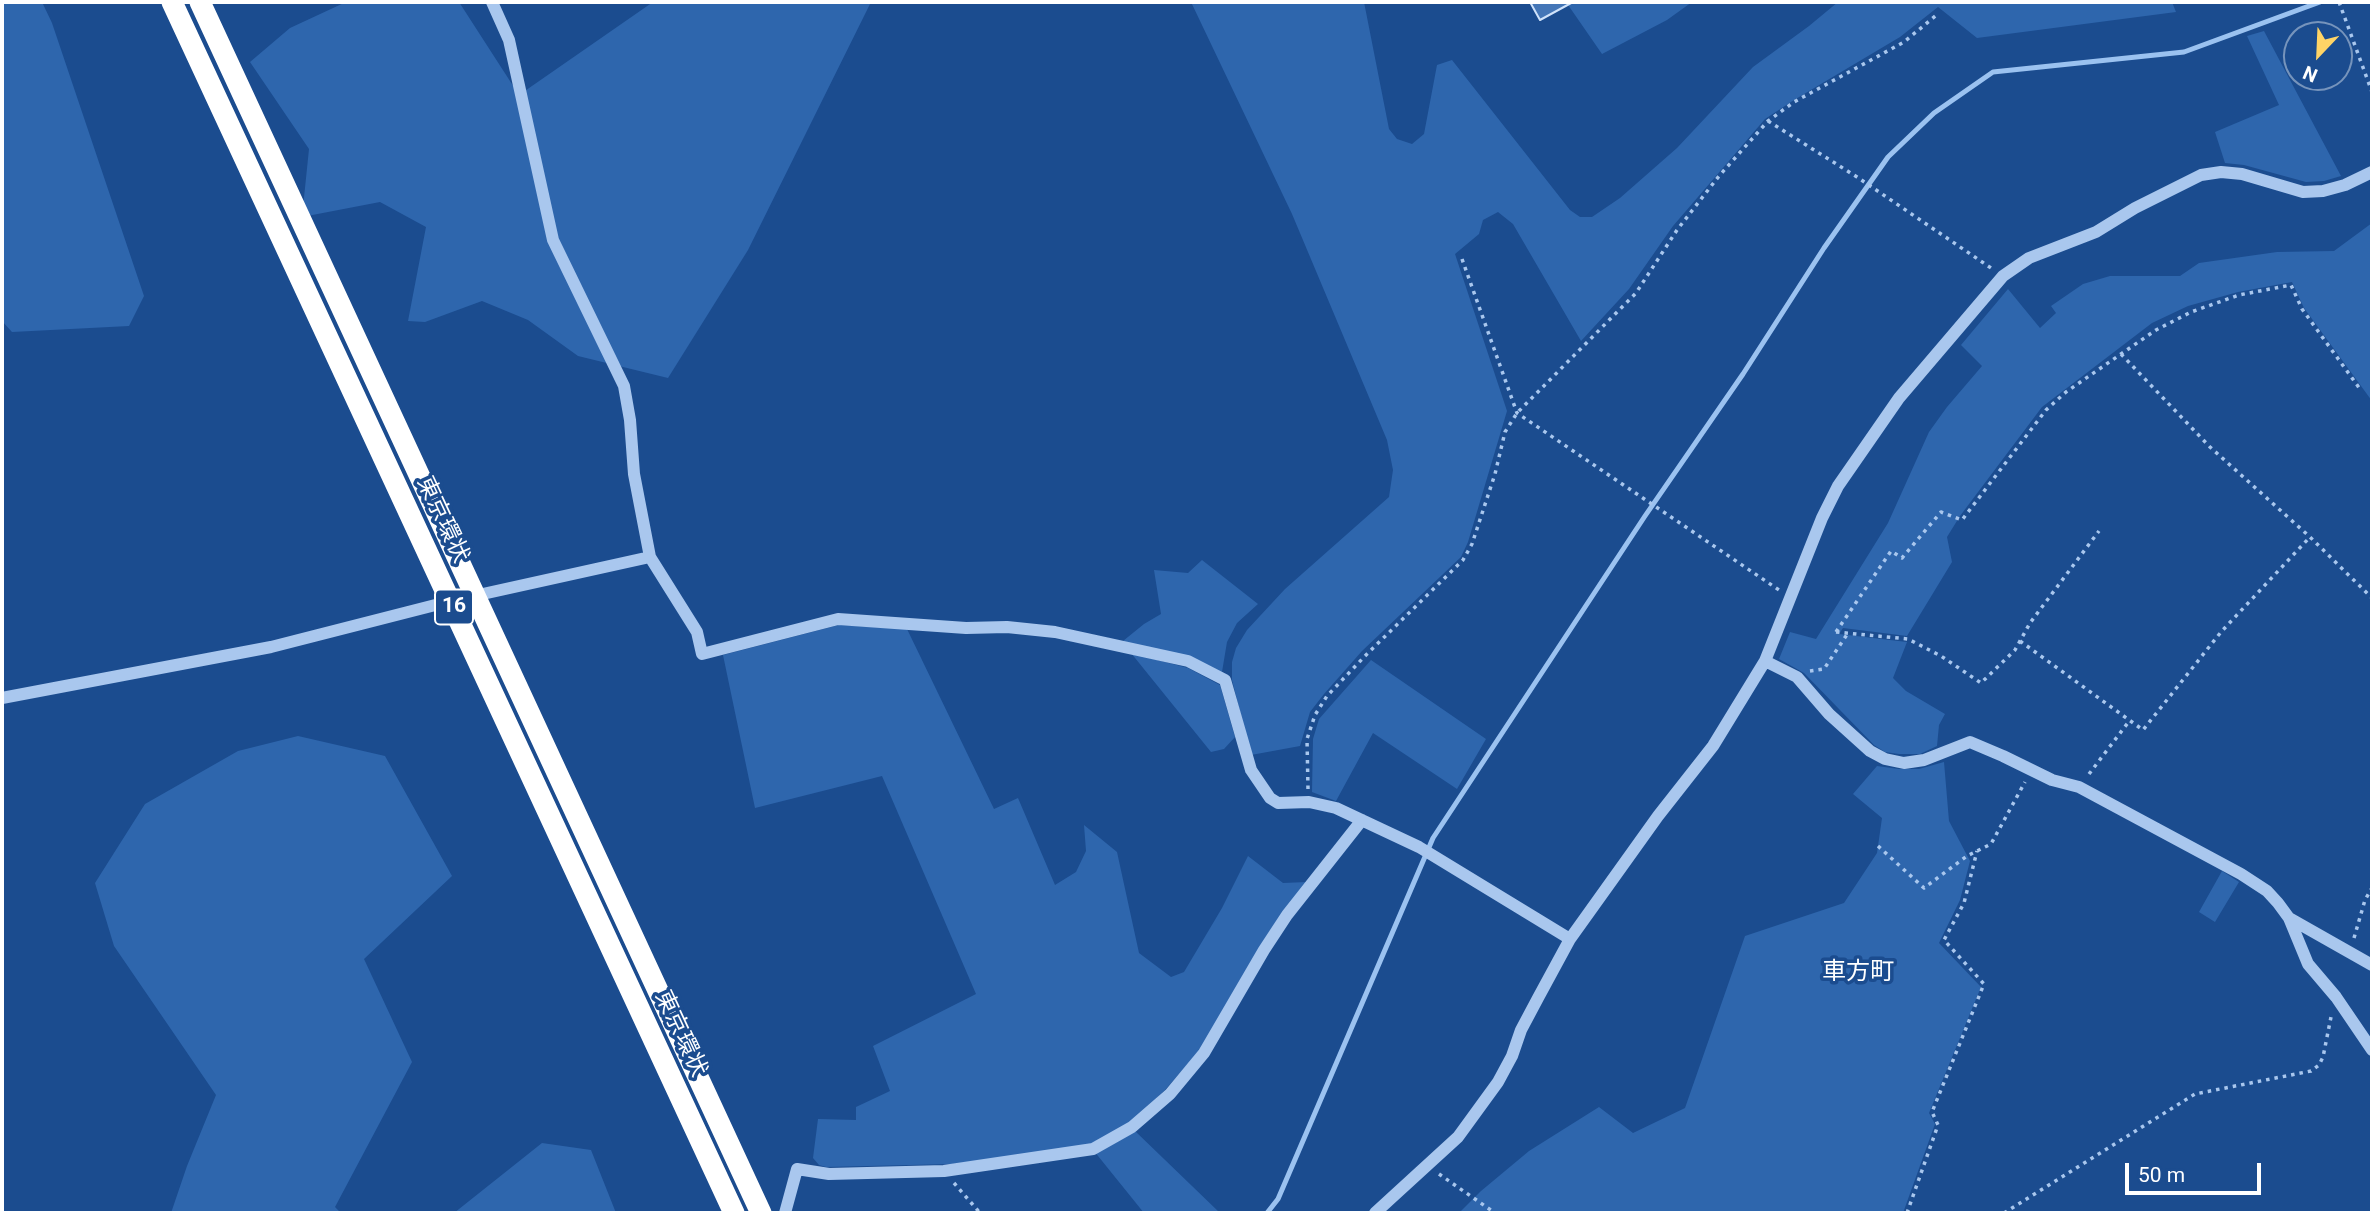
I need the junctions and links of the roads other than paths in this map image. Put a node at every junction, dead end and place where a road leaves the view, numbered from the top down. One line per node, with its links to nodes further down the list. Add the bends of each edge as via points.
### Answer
1 (172, 2): 7 (highway, 東京環状 / 16)
2 (200, 2): 6 (highway, 東京環状 / 16)
3 (492, 2): 5 (street, via 509,40 553,240 624,386)
4 (2372, 172): 8 (street, via 2345,185 2303,192 2242,173 2201,175 2096,232 2029,258 2003,276 1899,398 1839,486)
5 (650, 557): 6 (street); 10 (street, via 697,632 702,654 838,619 1055,632 1188,661 1225,680 1251,770 1270,798 1278,803 1309,802 1336,808)
6 (477, 597): 7 (street); 16 (highway, 東京環状 / 16)
7 (451, 601): 9 (street, via 271,647); 15 (highway, 東京環状 / 16)
8 (1765, 661): 11 (street, via 1797,677 1829,714 1885,760 1924,760 1970,742 2052,780 2079,787 2241,874 2267,891); 12 (street, via 1713,746)
9 (2, 698)
10 (1362, 820): 12 (street, via 1437,857); 17 (street, via 1281,924 1204,1053 1170,1094 1132,1127 1093,1149 944,1171 830,1174 797,1169)
11 (2289, 918): 13 (street); 14 (street, via 2308,964)
12 (1570, 940): 18 (street, via 1498,1082 1458,1137)
13 (2372, 965)
14 (2372, 1050)
15 (734, 1213)
16 (761, 1213)
17 (785, 1213)
18 (1375, 1213)

